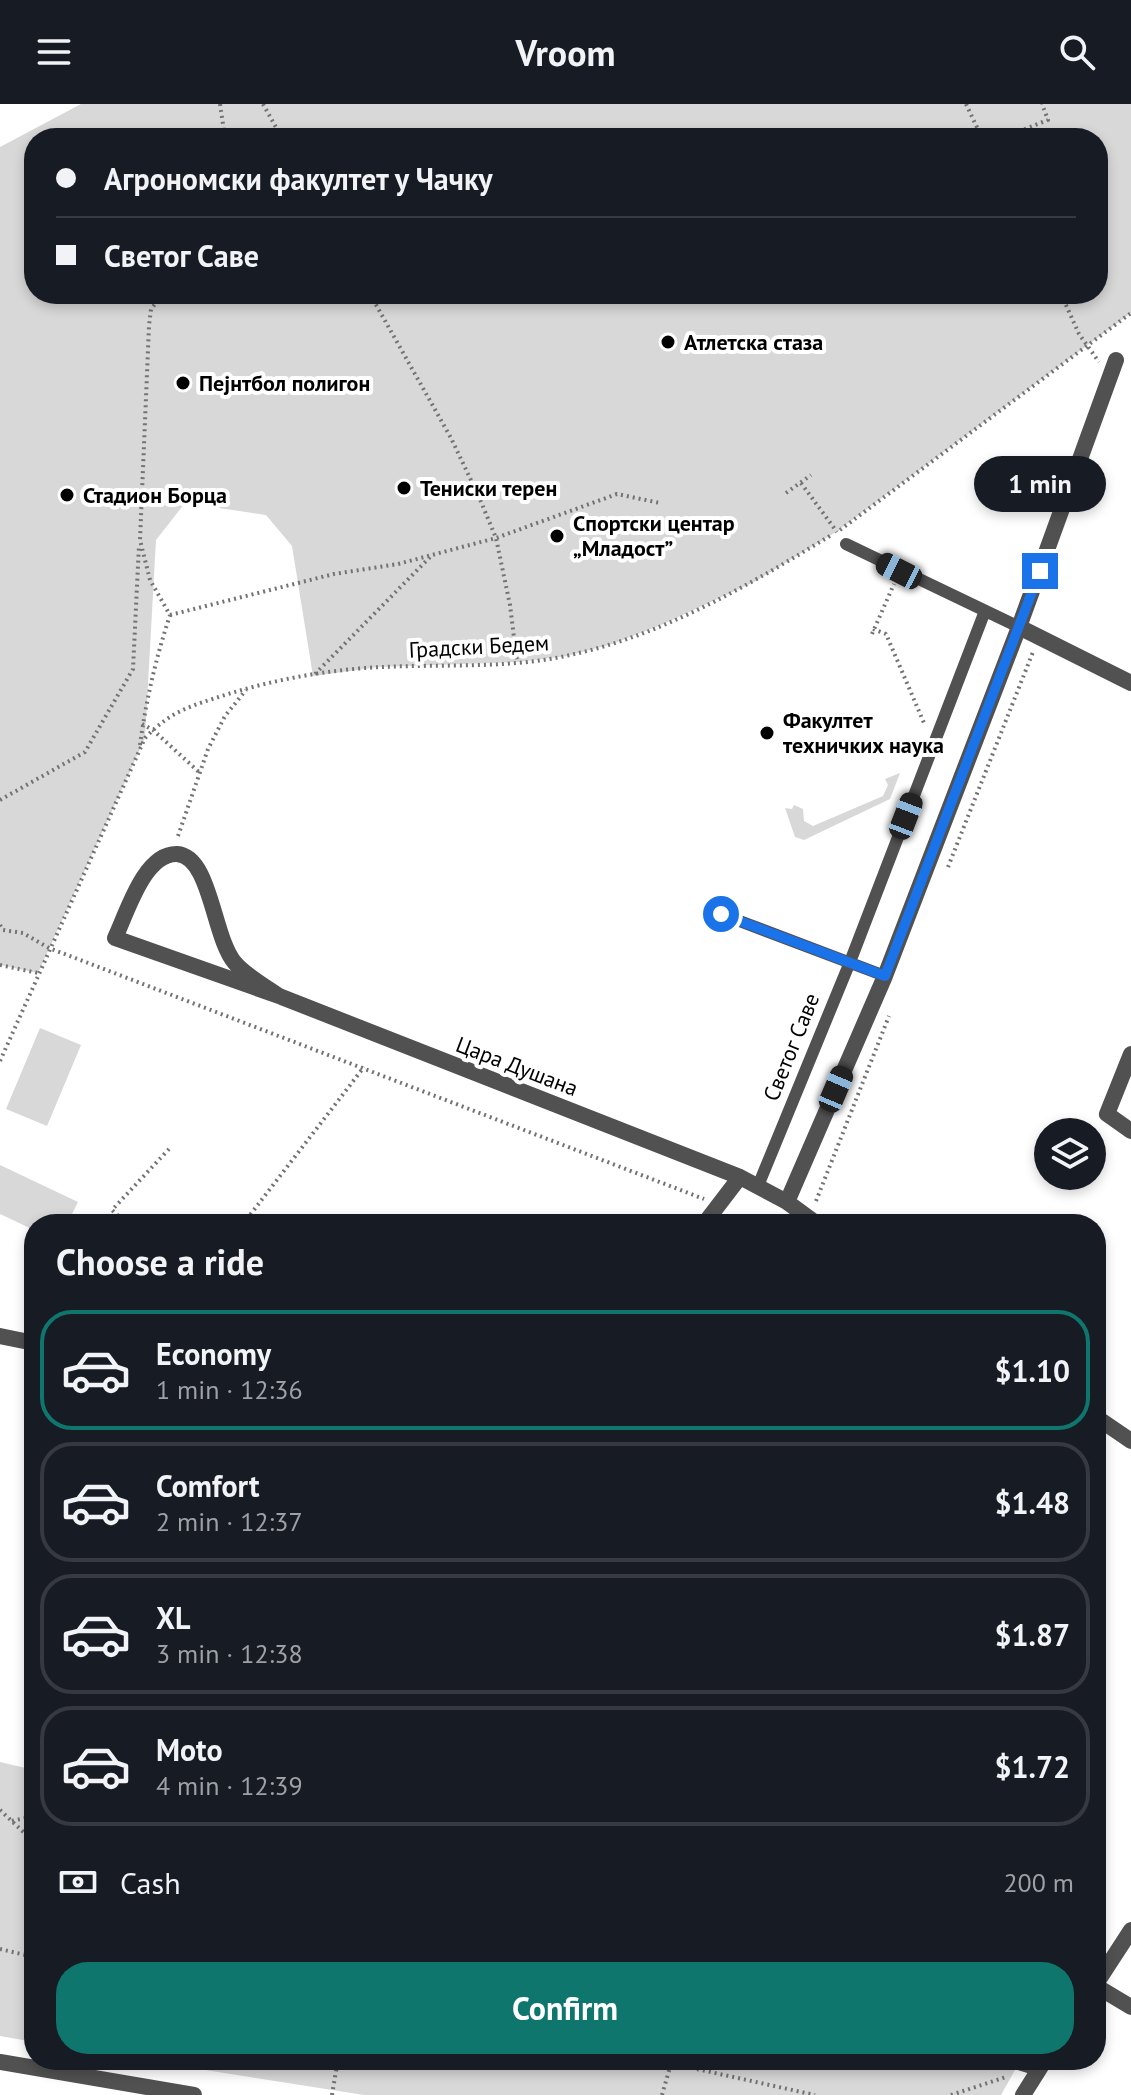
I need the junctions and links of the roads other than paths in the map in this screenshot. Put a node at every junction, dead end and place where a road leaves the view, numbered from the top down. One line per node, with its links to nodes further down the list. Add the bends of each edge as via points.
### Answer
1 (1116, 360): 4 (street)
2 (846, 544): 3 (lane)
3 (985, 611): 4 (lane); 7 (lane, Светог Саве)
4 (1019, 627): 5 (street); 8 (street)
5 (1131, 683)
6 (721, 914): 7 (lane)
7 (850, 962): 8 (lane); 13 (lane, Светог Саве)
8 (885, 976): 14 (street)
9 (279, 996): 9 (street, Цара Душана, via 115,938 149,867 172,854 195,861 234,962); 12 (street, Цара Душана)
10 (1131, 1054): 11 (street, via 1107,1114)
11 (1131, 1131)
12 (740, 1177): 13 (street, Цара Душана); 15 (street)
13 (758, 1186): 14 (street, Цара Душана)
14 (787, 1202): 16 (street, Цара Душана)
15 (712, 1214)
16 (803, 1214)
17 (0, 1336): 18 (street)
18 (24, 1341)
19 (1106, 1424): 20 (street)
20 (1131, 1441)
21 (1131, 1930): 22 (street)
22 (1106, 1969)
23 (1106, 1991): 24 (street)
24 (1131, 2007)
25 (0, 2062): 26 (street)
26 (24, 2067)
27 (37, 2070): 29 (street)
28 (1038, 2070): 31 (street)
29 (124, 2089): 30 (street)
30 (194, 2095)
31 (1023, 2095)

